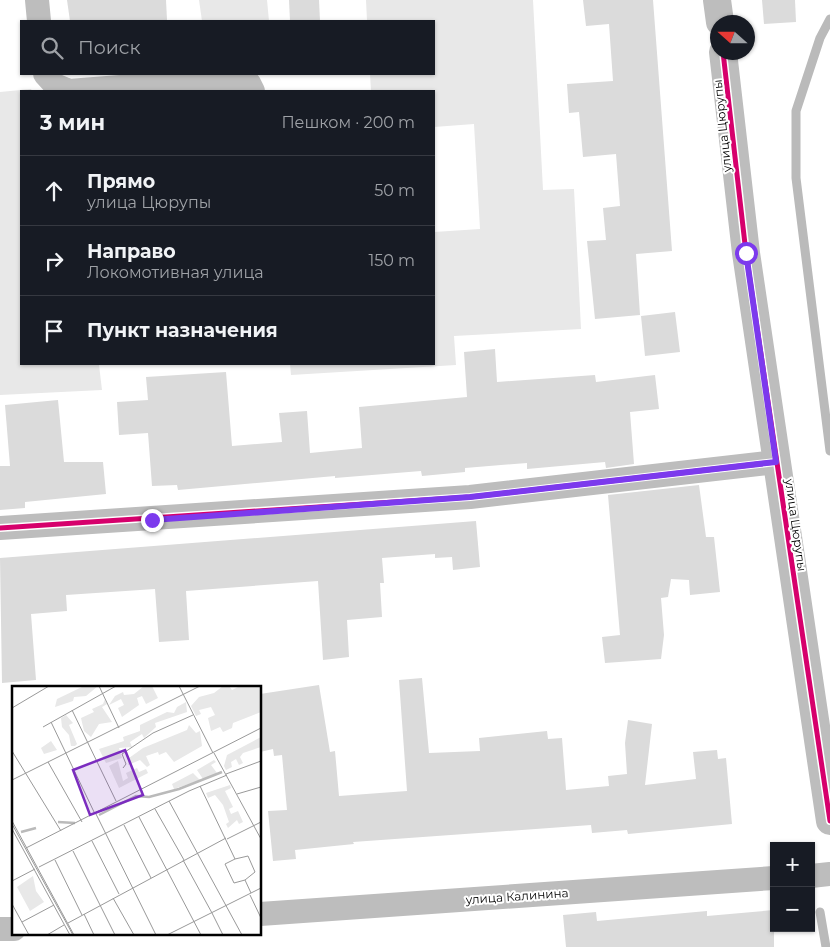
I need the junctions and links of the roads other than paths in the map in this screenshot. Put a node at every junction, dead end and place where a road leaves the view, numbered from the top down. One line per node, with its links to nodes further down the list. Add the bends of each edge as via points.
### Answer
1 (38, 0): 4 (street)
2 (717, 0): 3 (street)
3 (719, 15)
4 (39, 20)
5 (724, 60): 10 (street, улица Цюрупы, via 746,253)
6 (46, 75): 7 (street, via 55,85)
7 (66, 90)
8 (81, 90): 9 (street, via 235,78 249,82)
9 (253, 90)
10 (776, 462): 11 (street, via 470,497); 12 (street, улица Цюрупы)
11 (0, 528)
12 (830, 821)
13 (830, 874): 14 (street)
14 (815, 876)
15 (770, 878): 16 (street, улица Калинина)
16 (261, 914)

